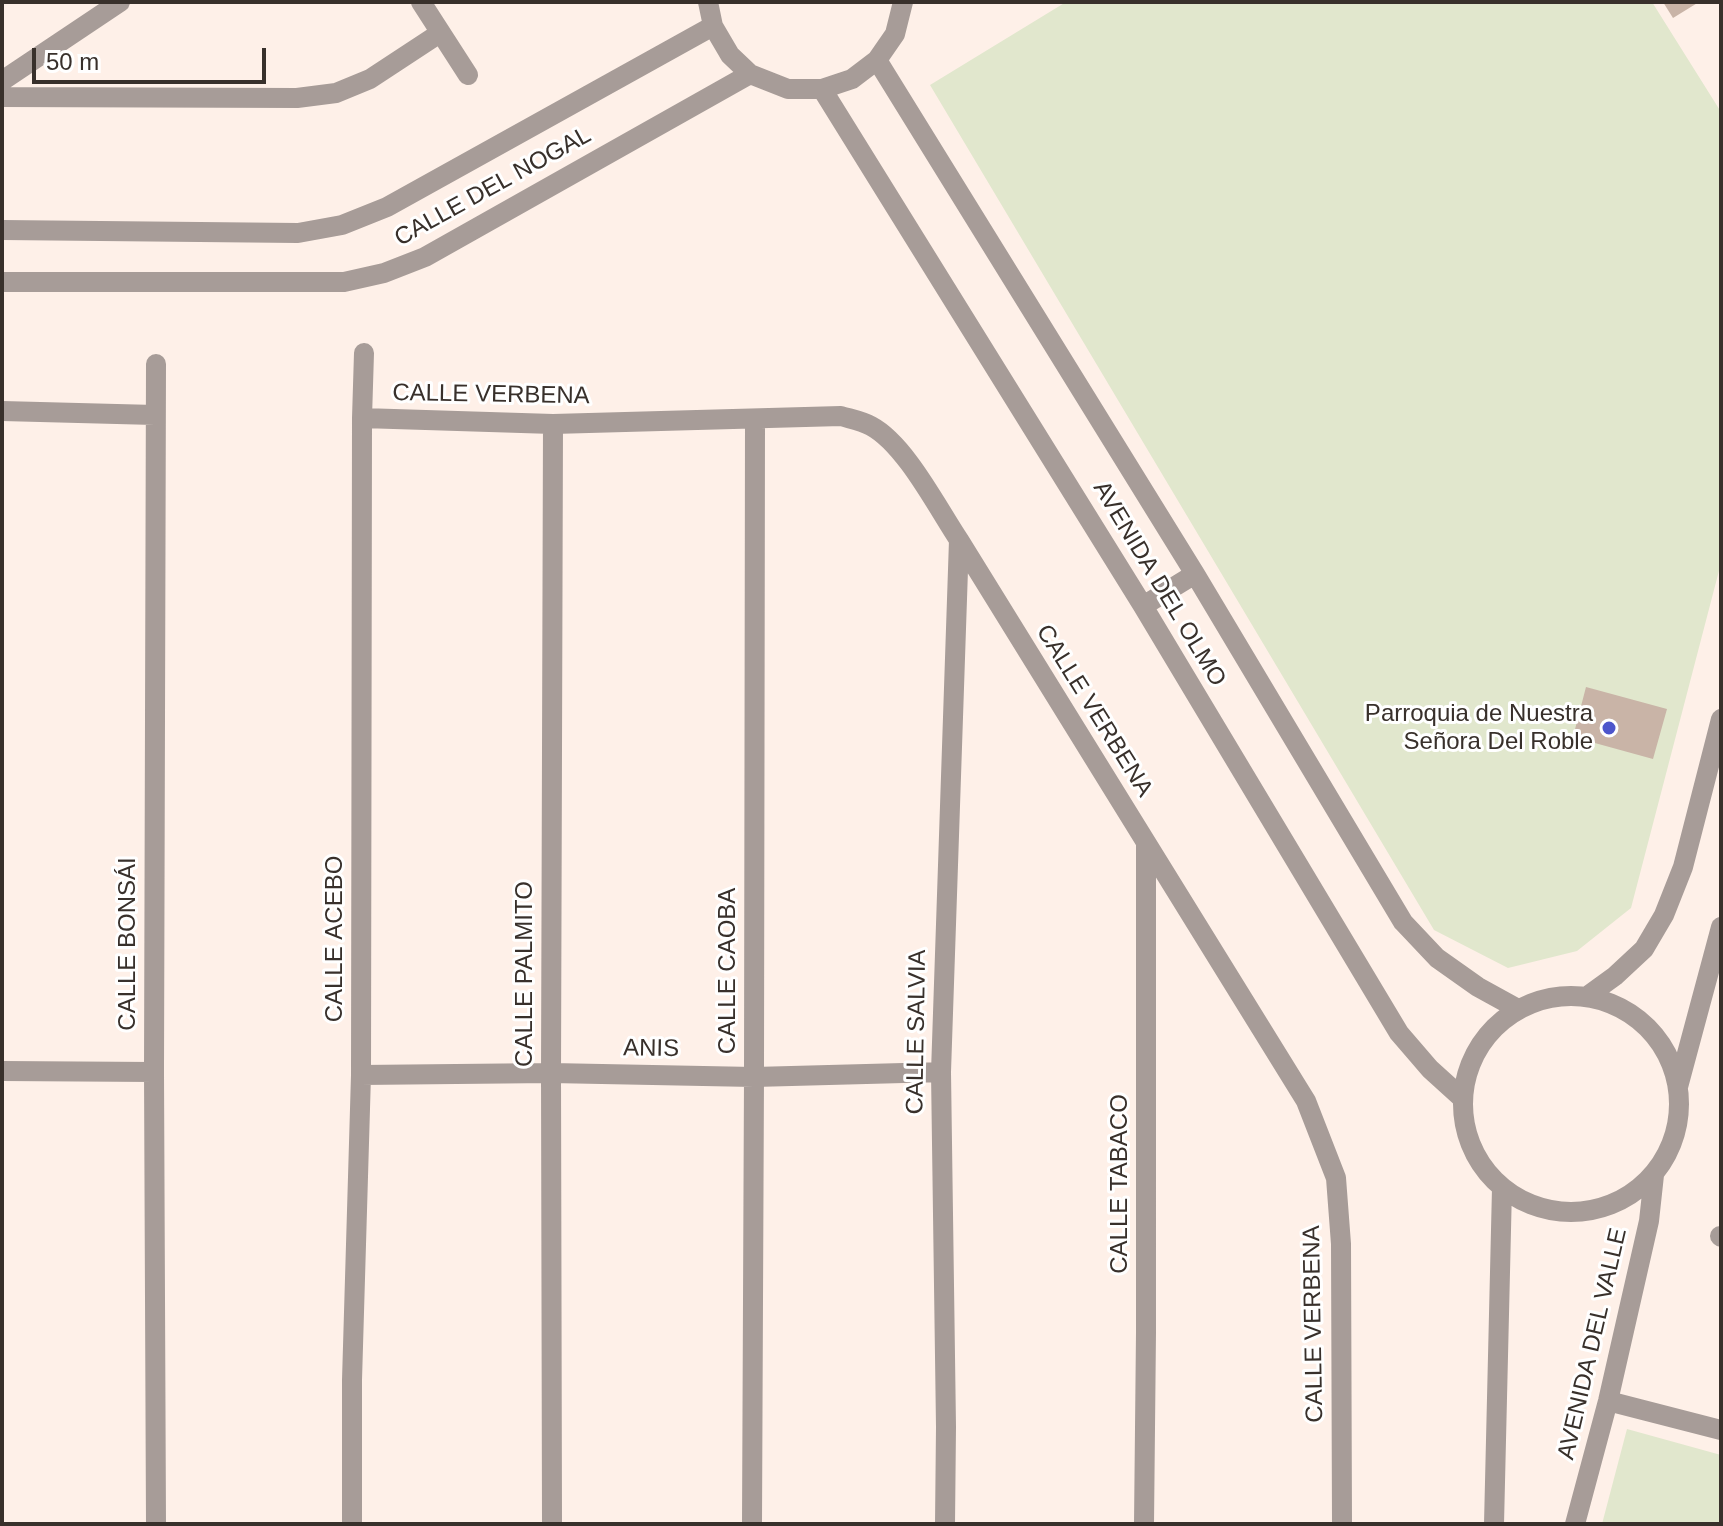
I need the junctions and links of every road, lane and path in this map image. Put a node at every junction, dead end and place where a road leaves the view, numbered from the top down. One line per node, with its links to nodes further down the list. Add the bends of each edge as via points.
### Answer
1 (120, 2): 10 (street)
2 (421, 2): 6 (street)
3 (708, 2): 5 (street)
4 (904, 3): 7 (street, via 895,34)
5 (713, 26): 8 (street, via 730,55); 13 (street, CALLE DEL NOGAL, via 387,207 342,225 298,233)
6 (440, 33): 9 (street); 12 (street, via 370,79 336,93 297,98)
7 (877, 60): 11 (street, via 852,79); 23 (street, AVENIDA DEL OLMO)
8 (750, 74): 11 (street, via 788,89); 14 (street, CALLE DEL NOGAL, via 425,257 384,273 344,282)
9 (468, 75)
10 (2, 81)
11 (822, 89): 24 (street, AVENIDA DEL OLMO)
12 (2, 97)
13 (2, 230)
14 (2, 282)
15 (364, 353): 19 (street, CALLE ACEBO)
16 (156, 364): 18 (street, CALLE BONSÁI)
17 (2, 411): 18 (street)
18 (155, 415): 31 (street, CALLE BONSÁI)
19 (362, 418): 21 (street, CALLE VERBENA); 34 (street, CALLE ACEBO)
20 (755, 419): 21 (street, CALLE VERBENA); 22 (street, CALLE VERBENA, via 841,416 870,425 892,441); 35 (street, CALLE CAOBA)
21 (553, 424): 33 (street, CALLE PALMITO)
22 (959, 540): 26 (street, CALLE VERBENA); 32 (street, CALLE SALVIA)
23 (1195, 574): 24 (street); 29 (street, AVENIDA DEL OLMO, via 1403,922 1437,958)
24 (1143, 606): 37 (street, AVENIDA DEL OLMO, via 1399,1033)
25 (1721, 719): 28 (street, via 1683,867 1664,915 1644,949)
26 (1146, 843): 47 (street, CALLE TABACO); 48 (street, CALLE VERBENA, via 1306,1101 1336,1178)
27 (1721, 927): 36 (street)
28 (1586, 997): 29 (street, via 1551,997); 36 (street, via 1619,1007 1647,1027 1667,1055)
29 (1518, 1009): 37 (street, via 1490,1031 1470,1062)
30 (2, 1071): 31 (street)
31 (154, 1072): 42 (street, CALLE BONSÁI)
32 (941, 1072): 35 (street, ANIS); 46 (street, CALLE SALVIA)
33 (551, 1073): 34 (street, ANIS); 35 (street, ANIS); 44 (street, CALLE PALMITO)
34 (361, 1075): 43 (street, CALLE ACEBO)
35 (754, 1077): 45 (street, CALLE CAOBA)
36 (1678, 1087): 38 (street, via 1679,1118)
37 (1462, 1098): 39 (street, via 1466,1132 1480,1162)
38 (1654, 1175): 39 (street, via 1618,1201 1564,1213 1531,1205); 40 (street, AVENIDA DEL VALLE, via 1649,1221)
39 (1502, 1188): 49 (street)
40 (1608, 1401): 41 (street); 50 (street, AVENIDA DEL VALLE)
41 (1721, 1430)
42 (156, 1524)
43 (352, 1524)
44 (552, 1524)
45 (752, 1524)
46 (945, 1524)
47 (1144, 1524)
48 (1342, 1524)
49 (1494, 1524)
50 (1575, 1524)

